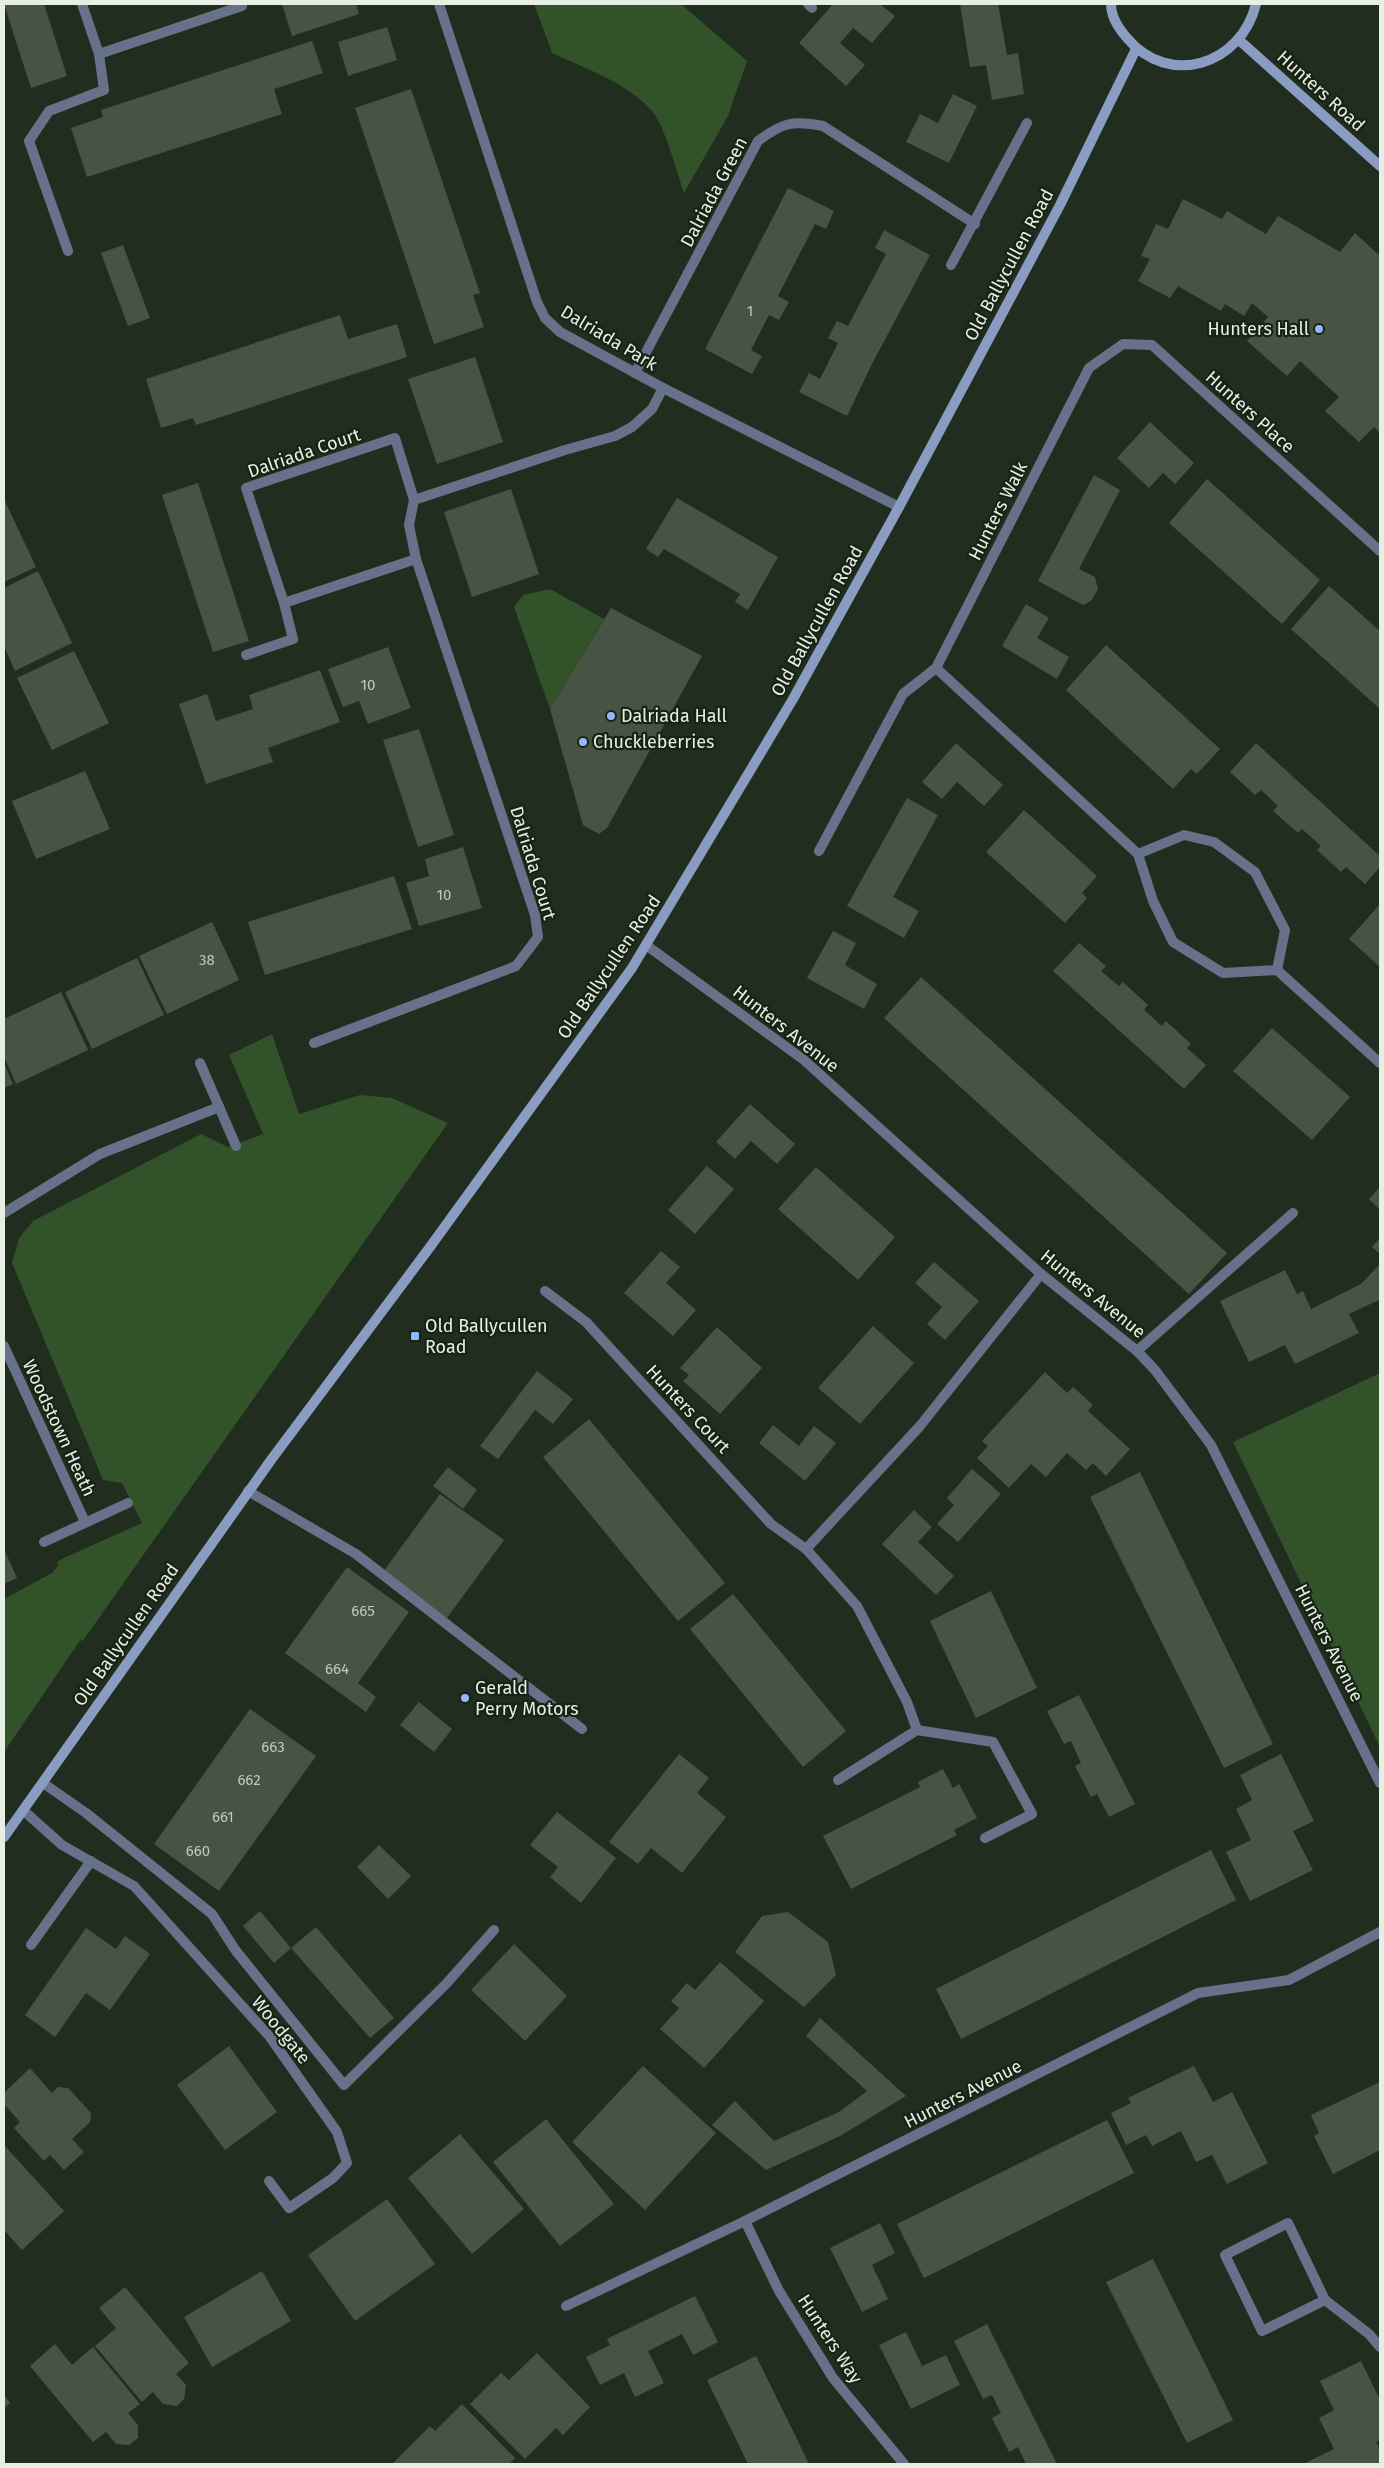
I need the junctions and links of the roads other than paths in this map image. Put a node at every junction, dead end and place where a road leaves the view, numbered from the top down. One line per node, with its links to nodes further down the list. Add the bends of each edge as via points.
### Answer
1 (82, 4): 8 (street)
2 (241, 4): 8 (street)
3 (439, 4): 15 (street, Dalriada Park, via 545,318 560,332)
4 (1111, 4): 7 (street, via 1120,30)
5 (1256, 4): 6 (street)
6 (1239, 40): 7 (street, via 1220,56 1184,66 1158,62); 10 (street, Hunters Road)
7 (1136, 49): 18 (street, Old Ballycullen Road, via 1060,205)
8 (99, 54): 12 (street, via 104,90 49,111 29,141)
9 (1027, 123): 11 (street)
10 (1380, 166)
11 (975, 224): 13 (street); 15 (street, Dalriada Green, via 823,126 802,122 780,125 758,141)
12 (68, 251)
13 (952, 265)
14 (1089, 368): 19 (street, Hunters Place, via 1123,344 1152,345); 23 (street, Hunters Walk)
15 (635, 373): 16 (street, Dalriada Park)
16 (663, 388): 17 (street, via 652,409 632,427 615,436); 18 (street, Dalriada Park)
17 (414, 500): 20 (street, Dalriada Court, via 409,525); 21 (street, Dalriada Court, via 395,438 246,488)
18 (899, 507): 26 (street, Old Ballycullen Road, via 794,699)
19 (1380, 551)
20 (416, 559): 21 (street); 28 (street, Dalriada Court, via 535,915 538,937 516,966)
21 (284, 603): 22 (street, Dalriada Court, via 293,639)
22 (246, 654)
23 (936, 668): 24 (street, Hunters Walk, via 903,694); 25 (street)
24 (820, 851)
25 (1138, 854): 27 (street, via 1153,901 1173,942 1223,973); 27 (street, via 1184,835 1214,842 1255,872 1285,930)
26 (646, 945): 35 (street, Hunters Avenue, via 804,1060); 39 (street, Old Ballycullen Road, via 430,1247)
27 (1277, 970): 30 (street)
28 (314, 1043)
29 (200, 1063): 31 (street)
30 (1380, 1063)
31 (219, 1107): 32 (street); 33 (street, via 100,1154)
32 (236, 1146)
33 (4, 1213)
34 (1293, 1213): 38 (street)
35 (1041, 1274): 38 (street, Hunters Avenue); 43 (street, via 920,1426)
36 (545, 1291): 43 (street, Hunters Court, via 586,1322 772,1524)
37 (4, 1346): 41 (street, Woodstown Heath)
38 (1137, 1351): 48 (street, Hunters Avenue, via 1211,1445)
39 (248, 1491): 44 (street, via 356,1554); 47 (street, Old Ballycullen Road)
40 (128, 1502): 41 (street, Woodstown Heath)
41 (85, 1522): 42 (street, Woodstown Heath)
42 (44, 1542)
43 (806, 1549): 45 (street, Hunters Court, via 857,1606 907,1702)
44 (582, 1729)
45 (917, 1730): 46 (street); 51 (street, via 993,1742 1032,1814)
46 (838, 1780)
47 (43, 1782): 49 (street, Old Ballycullen Road); 53 (street, via 212,1914 236,1951 344,2084 446,1984)
48 (1380, 1783)
49 (24, 1811): 50 (street, Old Ballycullen Road); 52 (street, Woodgate, via 62,1845)
50 (4, 1837)
51 (985, 1838)
52 (91, 1861): 55 (street); 56 (street, Woodgate, via 134,1886 270,2037 337,2132 347,2162 333,2178 289,2208)
53 (494, 1930)
54 (1380, 1932): 57 (street, Hunters Avenue, via 1289,1980 1198,1993)
55 (31, 1946)
56 (269, 2181)
57 (745, 2221): 59 (street, Hunters Avenue); 61 (street, Hunters Way, via 779,2291 833,2378)
58 (1325, 2300): 58 (street, via 1262,2331 1224,2255 1288,2223); 60 (street)
59 (566, 2306)
60 (1380, 2346)
61 (904, 2464)

